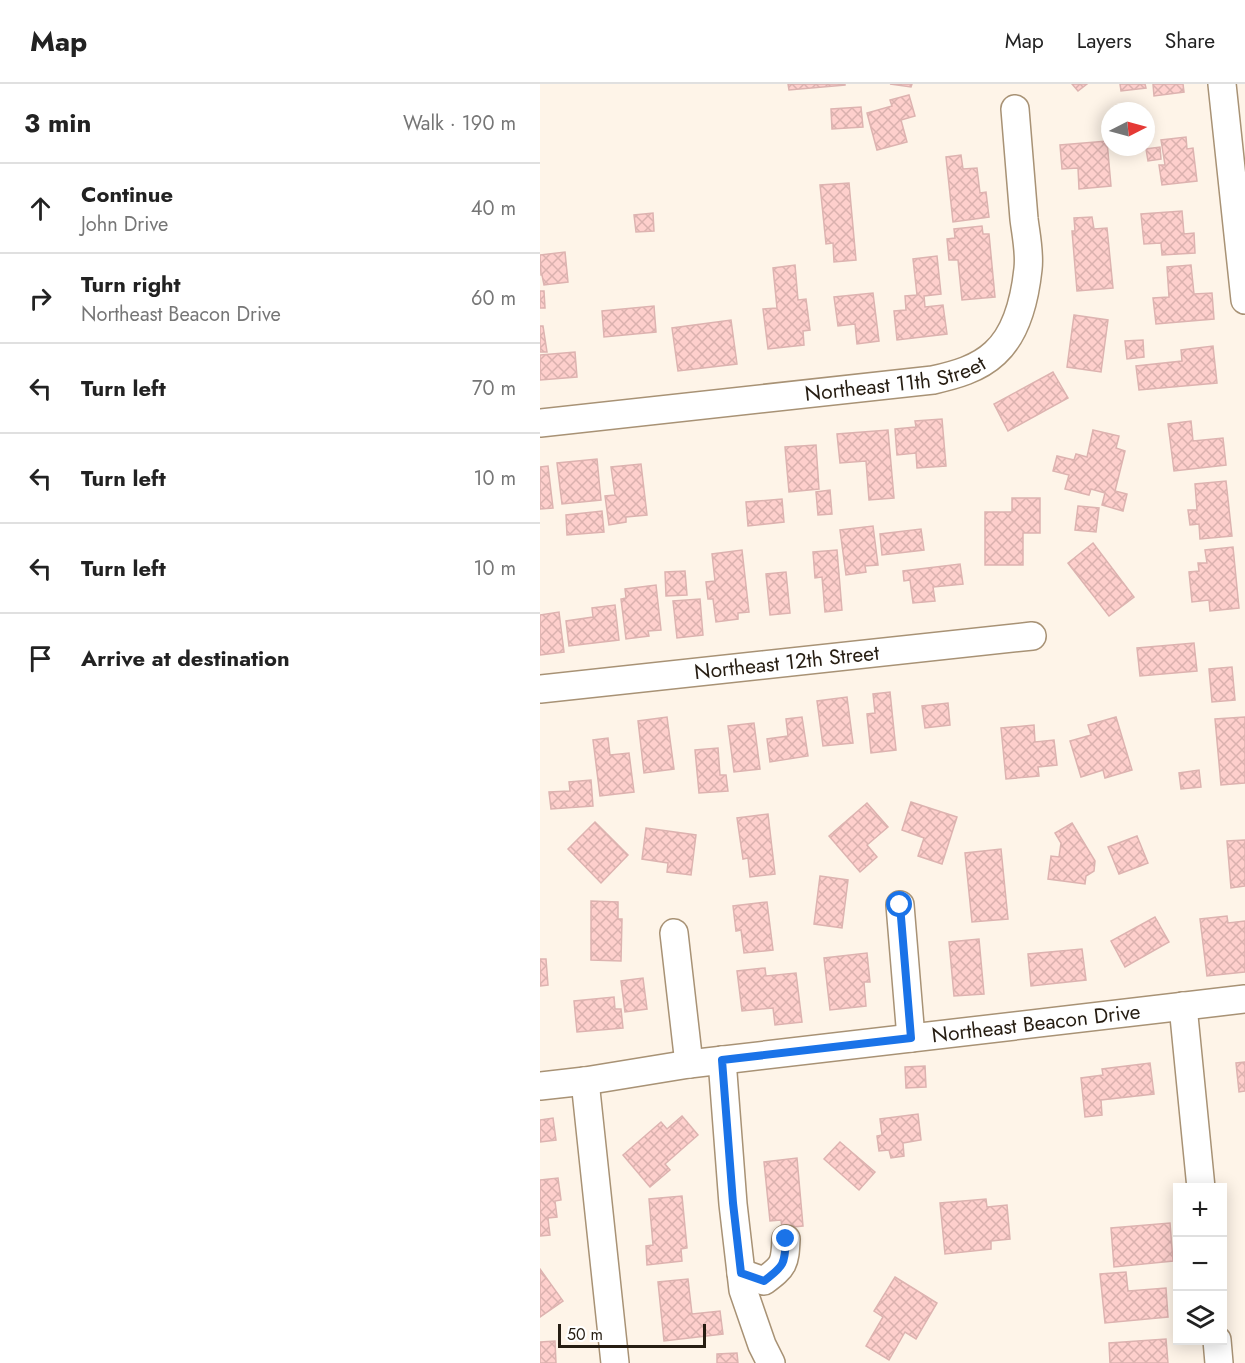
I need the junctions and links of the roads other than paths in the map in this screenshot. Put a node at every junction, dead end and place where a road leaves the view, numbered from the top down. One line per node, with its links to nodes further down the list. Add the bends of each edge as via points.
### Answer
1 (1222, 84): 3 (street)
2 (1015, 109): 4 (street, Northeast 11th Street, via 1029,266 1025,292 1010,334 996,353 978,365 933,380)
3 (1245, 300)
4 (540, 423)
5 (1032, 636): 6 (street, Northeast 12th Street)
6 (540, 689)
7 (900, 905): 11 (street)
8 (674, 933): 13 (street)
9 (1245, 999): 10 (street, Northeast Beacon Drive)
10 (1183, 1006): 11 (street, Northeast Beacon Drive); 16 (street)
11 (911, 1038): 12 (street, Northeast Beacon Drive)
12 (722, 1060): 13 (street, Northeast Beacon Drive); 18 (street)
13 (689, 1064): 14 (street, Northeast Beacon Drive)
14 (585, 1081): 15 (street, Northeast Beacon Drive); 20 (street)
15 (540, 1086)
16 (1201, 1183)
17 (786, 1239): 18 (street, via 785,1260 764,1281)
18 (741, 1273): 21 (street, via 743,1290)
19 (1217, 1345): 22 (street)
20 (615, 1363)
21 (771, 1363)
22 (1219, 1363)

